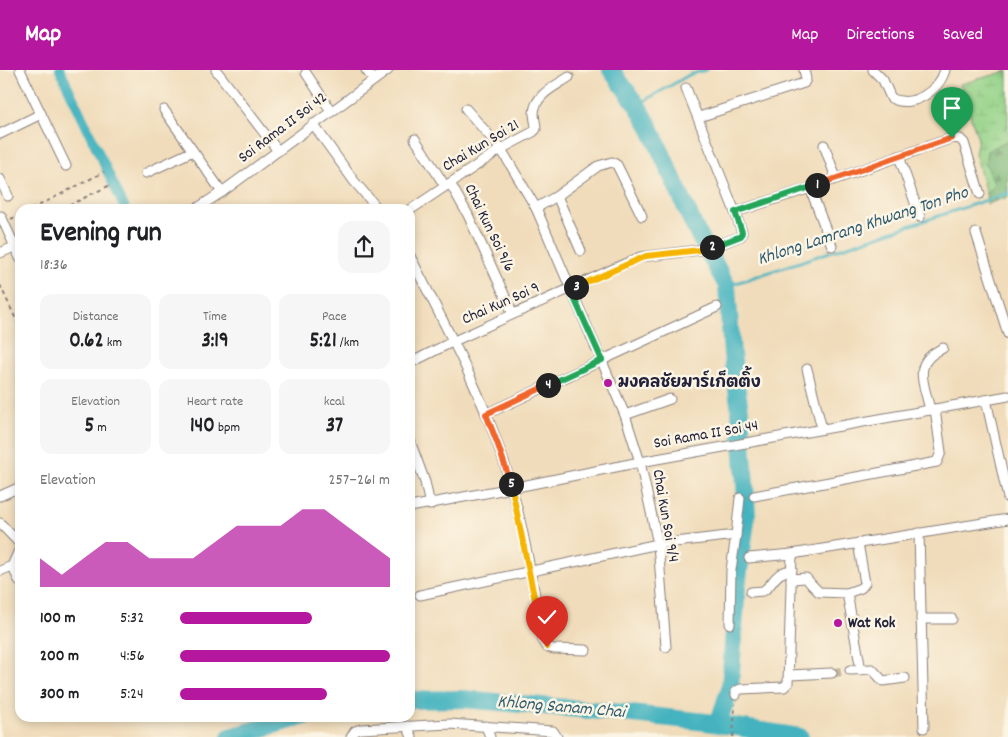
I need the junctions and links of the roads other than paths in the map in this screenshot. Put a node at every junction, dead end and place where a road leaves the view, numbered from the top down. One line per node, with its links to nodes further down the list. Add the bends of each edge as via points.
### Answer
1 (20, 70): 15 (street)
2 (216, 70): 23 (street)
3 (366, 70): 10 (street)
4 (388, 70): 10 (street, Soi Rama II Soi 42)
5 (804, 70): 16 (street, via 804,83)
6 (873, 70): 7 (street, via 883,80 891,98 903,102 924,96 936,88)
7 (945, 70)
8 (306, 73): 14 (street)
9 (569, 77): 21 (street, Chai Kun Soi 21, via 542,94 535,106 536,128 533,132)
10 (374, 80): 14 (street, Soi Rama II Soi 42)
11 (686, 88): 16 (street, Chai Kun Soi 9)
12 (466, 109): 21 (street, Chai Kun Soi 9/4)
13 (164, 110): 22 (street)
14 (331, 111): 17 (street, Soi Rama II Soi 42)
15 (41, 114): 18 (street); 25 (street)
16 (699, 117): 39 (street, Chai Kun Soi 9)
17 (313, 124): 23 (street, Soi Rama II Soi 42); 36 (street)
18 (0, 134)
19 (415, 139): 29 (street, Chai Kun Soi 9/6)
20 (824, 145): 27 (street)
21 (501, 149): 29 (street, Chai Kun Soi 21); 38 (street, Chai Kun Soi 9/4)
22 (193, 151): 26 (street); 31 (street)
23 (278, 151): 31 (street, Soi Rama II Soi 42)
24 (900, 156): 27 (street); 32 (street, via 952,138 960,139); 42 (street)
25 (66, 166)
26 (146, 173)
27 (836, 178): 30 (street)
28 (0, 179): 33 (street)
29 (447, 184): 37 (street, Chai Kun Soi 21); 51 (street, Chai Kun Soi 9/6, via 468,215)
30 (810, 188): 39 (street); 45 (street)
31 (222, 192): 35 (street, Soi Rama II Soi 42)
32 (980, 194)
33 (8, 196)
34 (557, 196): 38 (street); 41 (street, via 598,166 612,162 617,165); 46 (street)
35 (204, 204)
36 (374, 204)
37 (415, 206)
38 (536, 208): 49 (street, Chai Kun Soi 9/4)
39 (735, 212): 49 (street, Chai Kun Soi 9, via 741,236 700,250 646,256)
40 (2, 216): 44 (street)
41 (642, 216)
42 (920, 217)
43 (976, 233): 52 (street)
44 (14, 246): 47 (street)
45 (832, 246)
46 (581, 251)
47 (0, 253)
48 (415, 266): 53 (street)
49 (570, 289): 51 (street, Chai Kun Soi 9); 56 (street, Chai Kun Soi 9/4)
50 (717, 307): 56 (street)
51 (513, 314): 53 (street, Chai Kun Soi 9)
52 (1008, 334)
53 (454, 341): 55 (street, Chai Kun Soi 9); 62 (street)
54 (943, 348): 61 (street, via 930,354 921,372)
55 (415, 360)
56 (602, 360): 62 (street); 63 (street, Chai Kun Soi 9/4)
57 (807, 370): 64 (street)
58 (1008, 396): 60 (street, Soi Rama II Soi 44)
59 (670, 399): 63 (street)
60 (986, 400): 61 (street, Soi Rama II Soi 44); 72 (street)
61 (933, 410): 64 (street, Soi Rama II Soi 44); 70 (street, via 942,452 937,462)
62 (486, 414): 67 (street)
63 (625, 415): 66 (street, Chai Kun Soi 9/4)
64 (822, 429): 66 (street, Soi Rama II Soi 44)
65 (415, 455): 73 (street)
66 (640, 462): 67 (street, Soi Rama II Soi 44); 81 (street, Chai Kun Soi 9/4)
67 (512, 488): 73 (street, Soi Rama II Soi 44); 88 (street)
68 (15, 489): 69 (street)
69 (0, 496)
70 (754, 496)
71 (740, 498): 78 (street)
72 (1008, 498)
73 (430, 504): 74 (street, Soi Rama II Soi 44)
74 (415, 506)
75 (1008, 519): 77 (street)
76 (0, 523): 79 (street)
77 (919, 533): 80 (street); 93 (street)
78 (736, 535): 81 (street); 95 (street, via 731,570)
79 (15, 539)
80 (858, 543): 82 (street); 91 (street, via 865,582 861,588)
81 (658, 544): 88 (street); 96 (street, Chai Kun Soi 9/4)
82 (792, 554): 83 (street); 89 (street)
83 (750, 558)
84 (15, 559): 85 (street)
85 (12, 566): 86 (street); 87 (street)
86 (0, 571)
87 (15, 572)
88 (530, 572): 92 (street); 97 (street, via 547,647)
89 (791, 575): 90 (street, via 783,571 763,591); 91 (street, via 806,578 819,592); 101 (street)
90 (751, 592)
91 (847, 593): 99 (street)
92 (420, 595)
93 (921, 619): 94 (street); 106 (street)
94 (952, 619)
95 (730, 624)
96 (666, 647)
97 (586, 650)
98 (850, 670): 99 (street)
99 (860, 670): 102 (street, via 872,669 883,681)
100 (832, 673): 101 (street)
101 (789, 675): 103 (street, via 784,688 745,688)
102 (905, 678)
103 (736, 695)
104 (407, 726): 105 (street); 107 (street, via 360,729); 108 (street)
105 (486, 726): 109 (street); 110 (street, via 553,731)
106 (924, 728)
107 (351, 737)
108 (412, 737)
109 (490, 737)
110 (557, 737)

